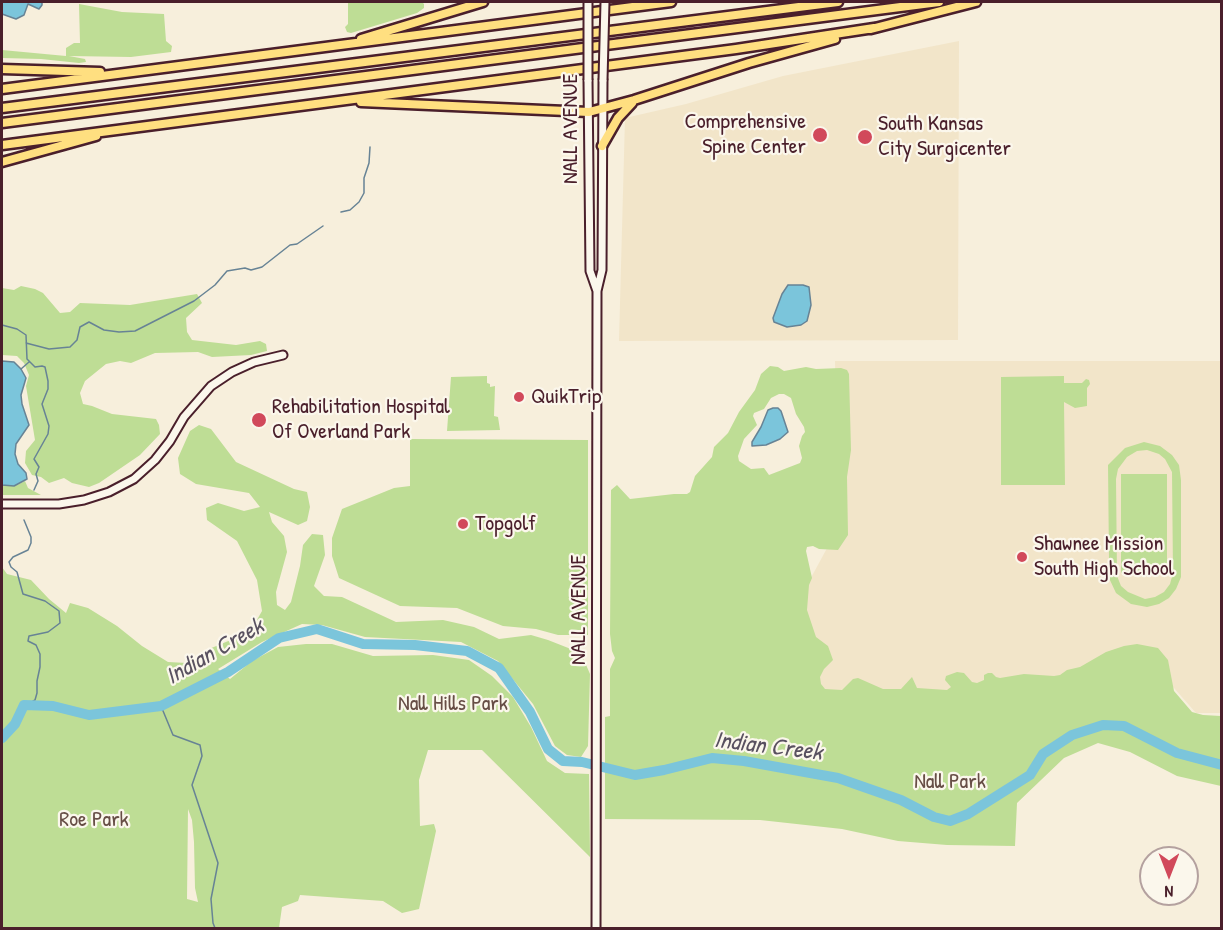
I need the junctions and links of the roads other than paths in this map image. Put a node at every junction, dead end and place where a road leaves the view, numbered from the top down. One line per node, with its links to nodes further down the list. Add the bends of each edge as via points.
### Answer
1 (483, 2): 9 (highway)
2 (588, 2): 17 (main road, NALL AVENUE, bridge)
3 (605, 2): 16 (main road, NALL AVENUE, bridge)
4 (671, 2): 9 (highway)
5 (838, 2): 15 (highway)
6 (939, 2): 18 (highway)
7 (976, 2): 8 (highway)
8 (874, 28): 13 (highway); 14 (highway)
9 (344, 45): 11 (highway)
10 (2, 69): 11 (highway)
11 (125, 74): 12 (highway)
12 (2, 89)
13 (634, 100): 16 (highway); 21 (highway, via 618,117)
14 (340, 101): 17 (highway); 19 (highway)
15 (2, 108)
16 (602, 109): 17 (highway); 21 (main road, NALL AVENUE)
17 (589, 112): 23 (main road, NALL AVENUE, via 590,271)
18 (2, 123)
19 (110, 131): 20 (highway); 22 (highway)
20 (2, 145)
21 (602, 146): 23 (main road, NALL AVENUE, via 602,270)
22 (2, 162)
23 (597, 291): 26 (main road, NALL AVENUE)
24 (284, 355): 25 (main road, via 254,362 211,386 155,460 134,479 84,500)
25 (2, 504)
26 (596, 928)

